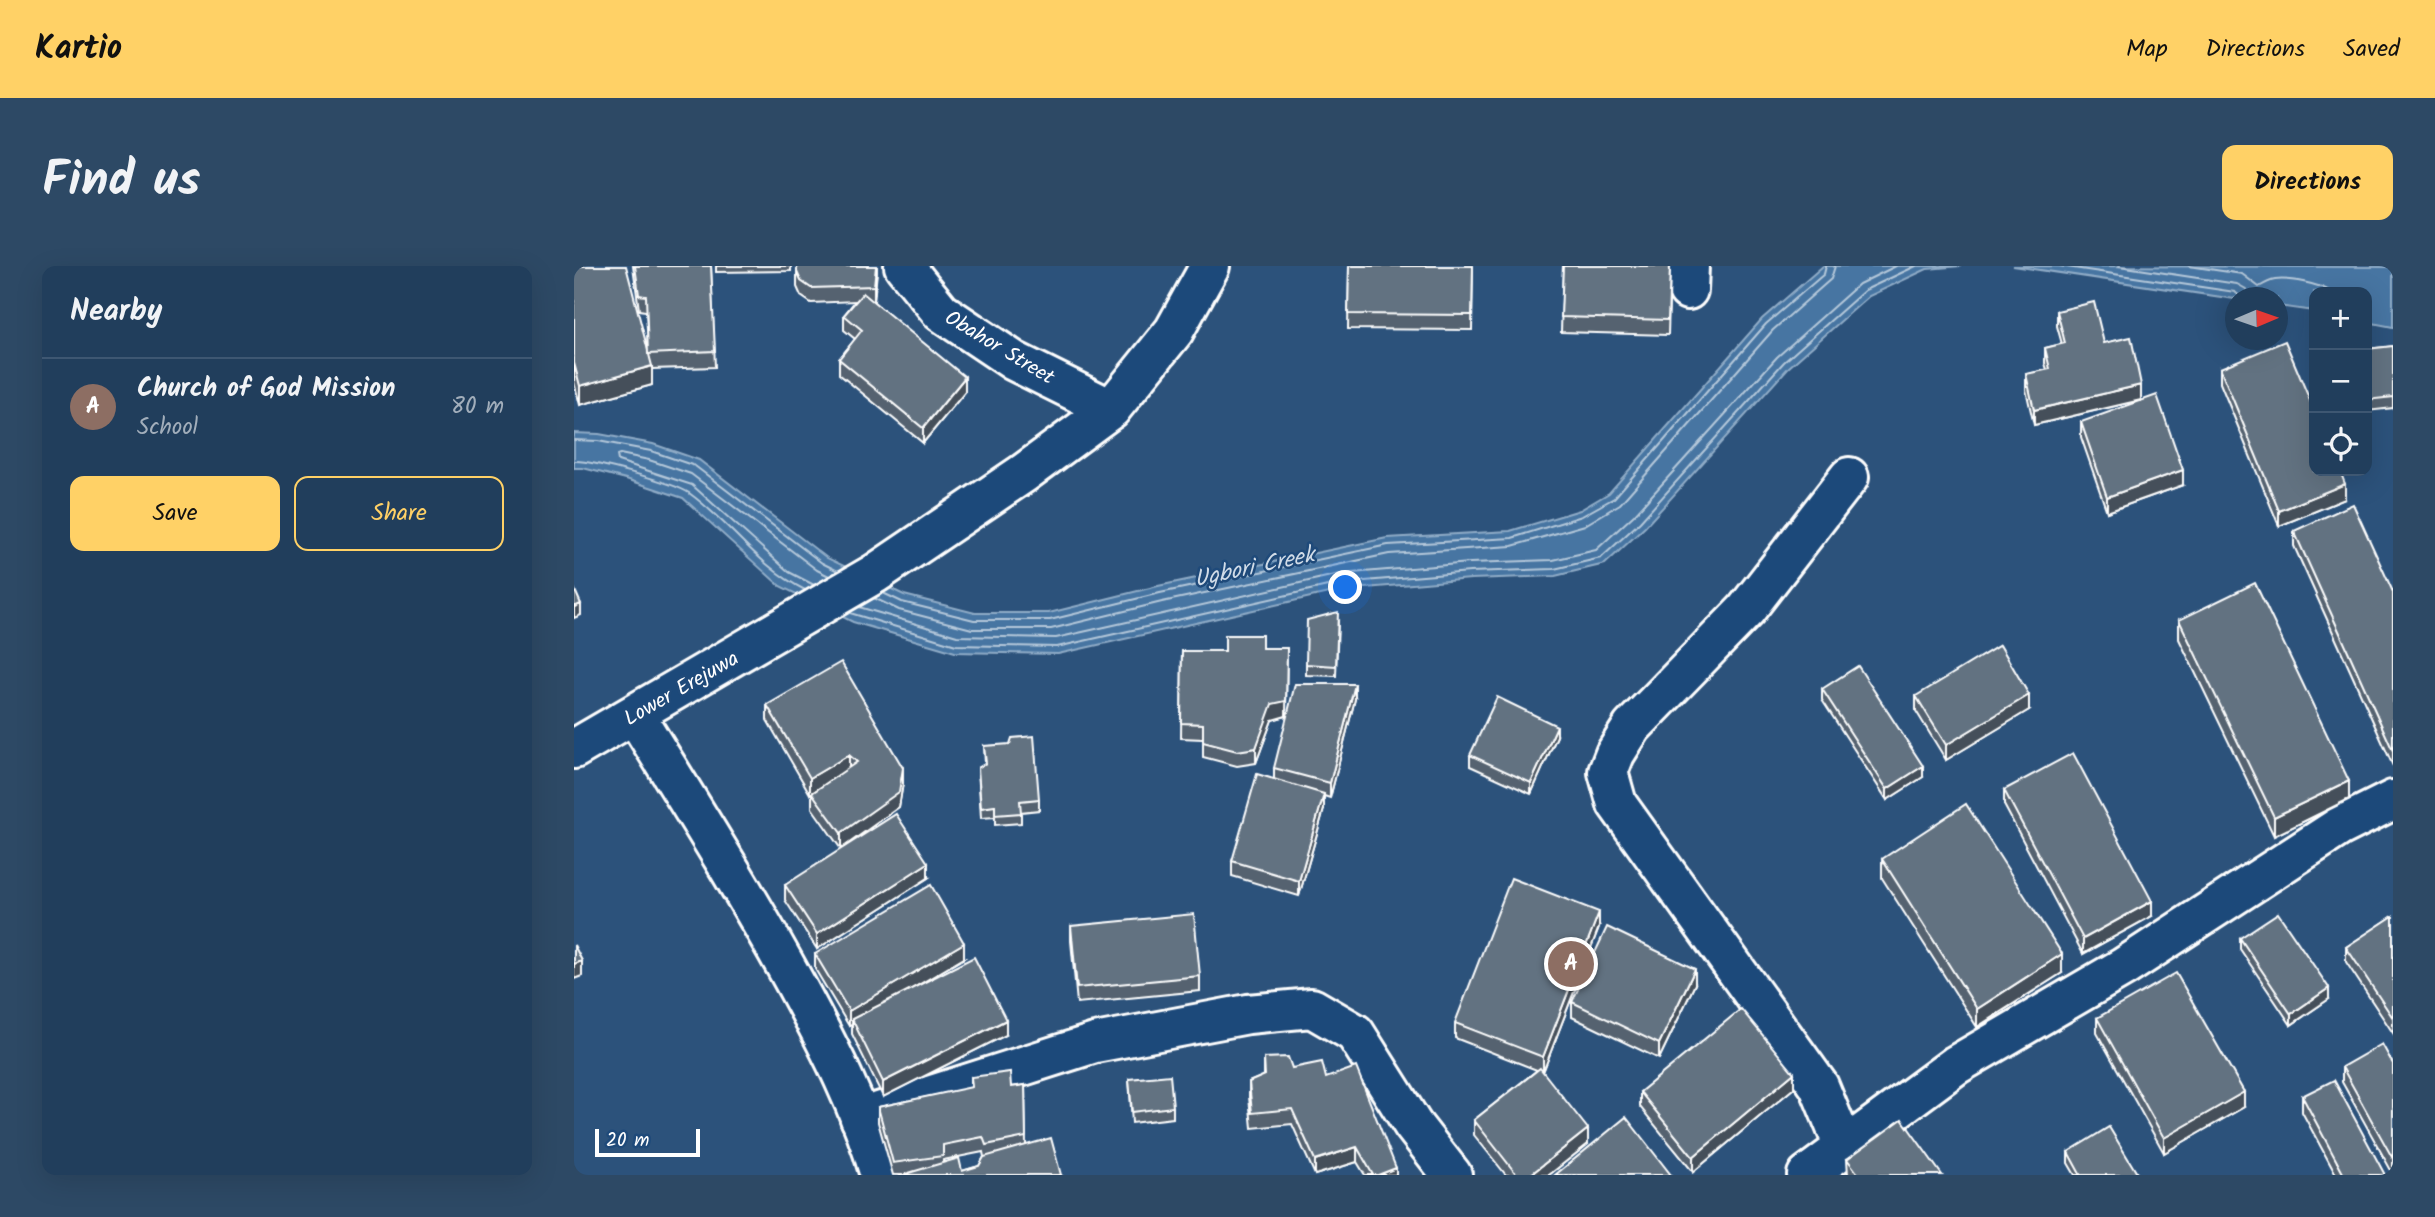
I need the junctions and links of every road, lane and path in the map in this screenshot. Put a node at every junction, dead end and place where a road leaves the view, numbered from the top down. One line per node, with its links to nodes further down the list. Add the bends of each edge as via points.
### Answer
1 (904, 266): 3 (street, Obahor Street, via 941,312 1014,361)
2 (1210, 266): 3 (street, Lower Erejuwa, via 1174,331)
3 (1111, 409): 5 (street, Lower Erejuwa, via 876,573)
4 (1849, 477): 9 (street, via 1746,610 1632,727 1608,772 1617,803 1819,1086)
5 (635, 715): 6 (street, Lower Erejuwa); 8 (street, via 778,951 832,1053)
6 (574, 749)
7 (2393, 800): 9 (street, via 2339,827 2124,967 1956,1065)
8 (860, 1118): 10 (street); 11 (street, via 1095,1043 1248,1014 1312,1009 1355,1033 1413,1125)
9 (1844, 1147): 12 (street)
10 (880, 1175)
11 (1452, 1175)
12 (1807, 1175)

